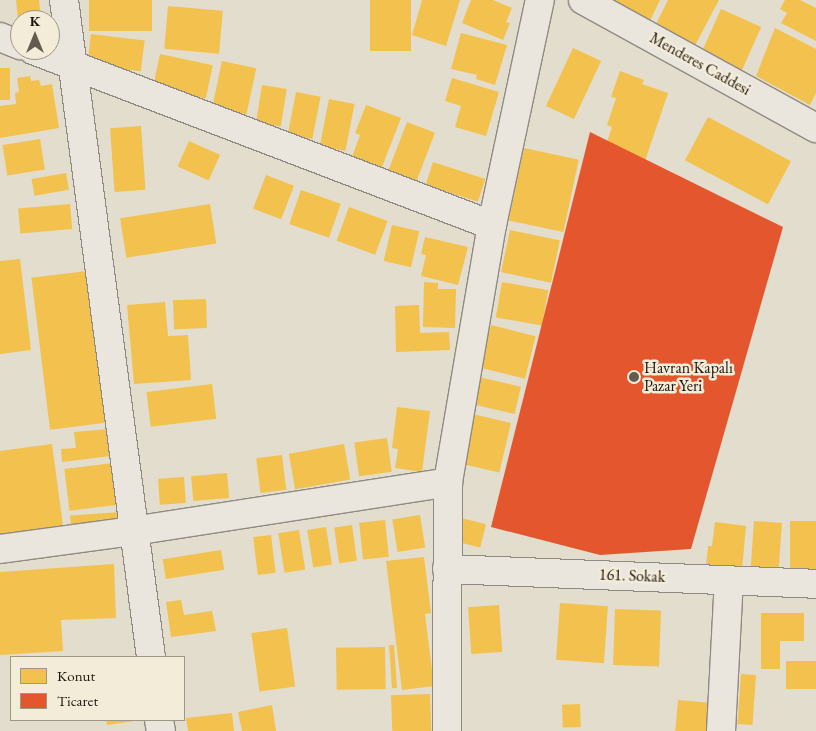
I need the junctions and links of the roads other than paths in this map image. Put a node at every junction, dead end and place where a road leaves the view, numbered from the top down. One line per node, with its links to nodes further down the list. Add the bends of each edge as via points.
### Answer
1 (64, 0): 5 (street)
2 (540, 0): 7 (street)
3 (583, 0): 6 (street, Menderes Caddesi)
4 (58, 60): 5 (street)
5 (73, 66): 7 (street); 9 (street)
6 (816, 128)
7 (492, 225): 8 (street)
8 (448, 482): 9 (street); 11 (street)
9 (133, 531): 10 (street); 14 (street)
10 (0, 549)
11 (447, 569): 12 (street, 161. Sokak); 15 (street)
12 (729, 580): 13 (street, 161. Sokak); 16 (street)
13 (816, 584)
14 (151, 656)
15 (447, 731)
16 (721, 731)

